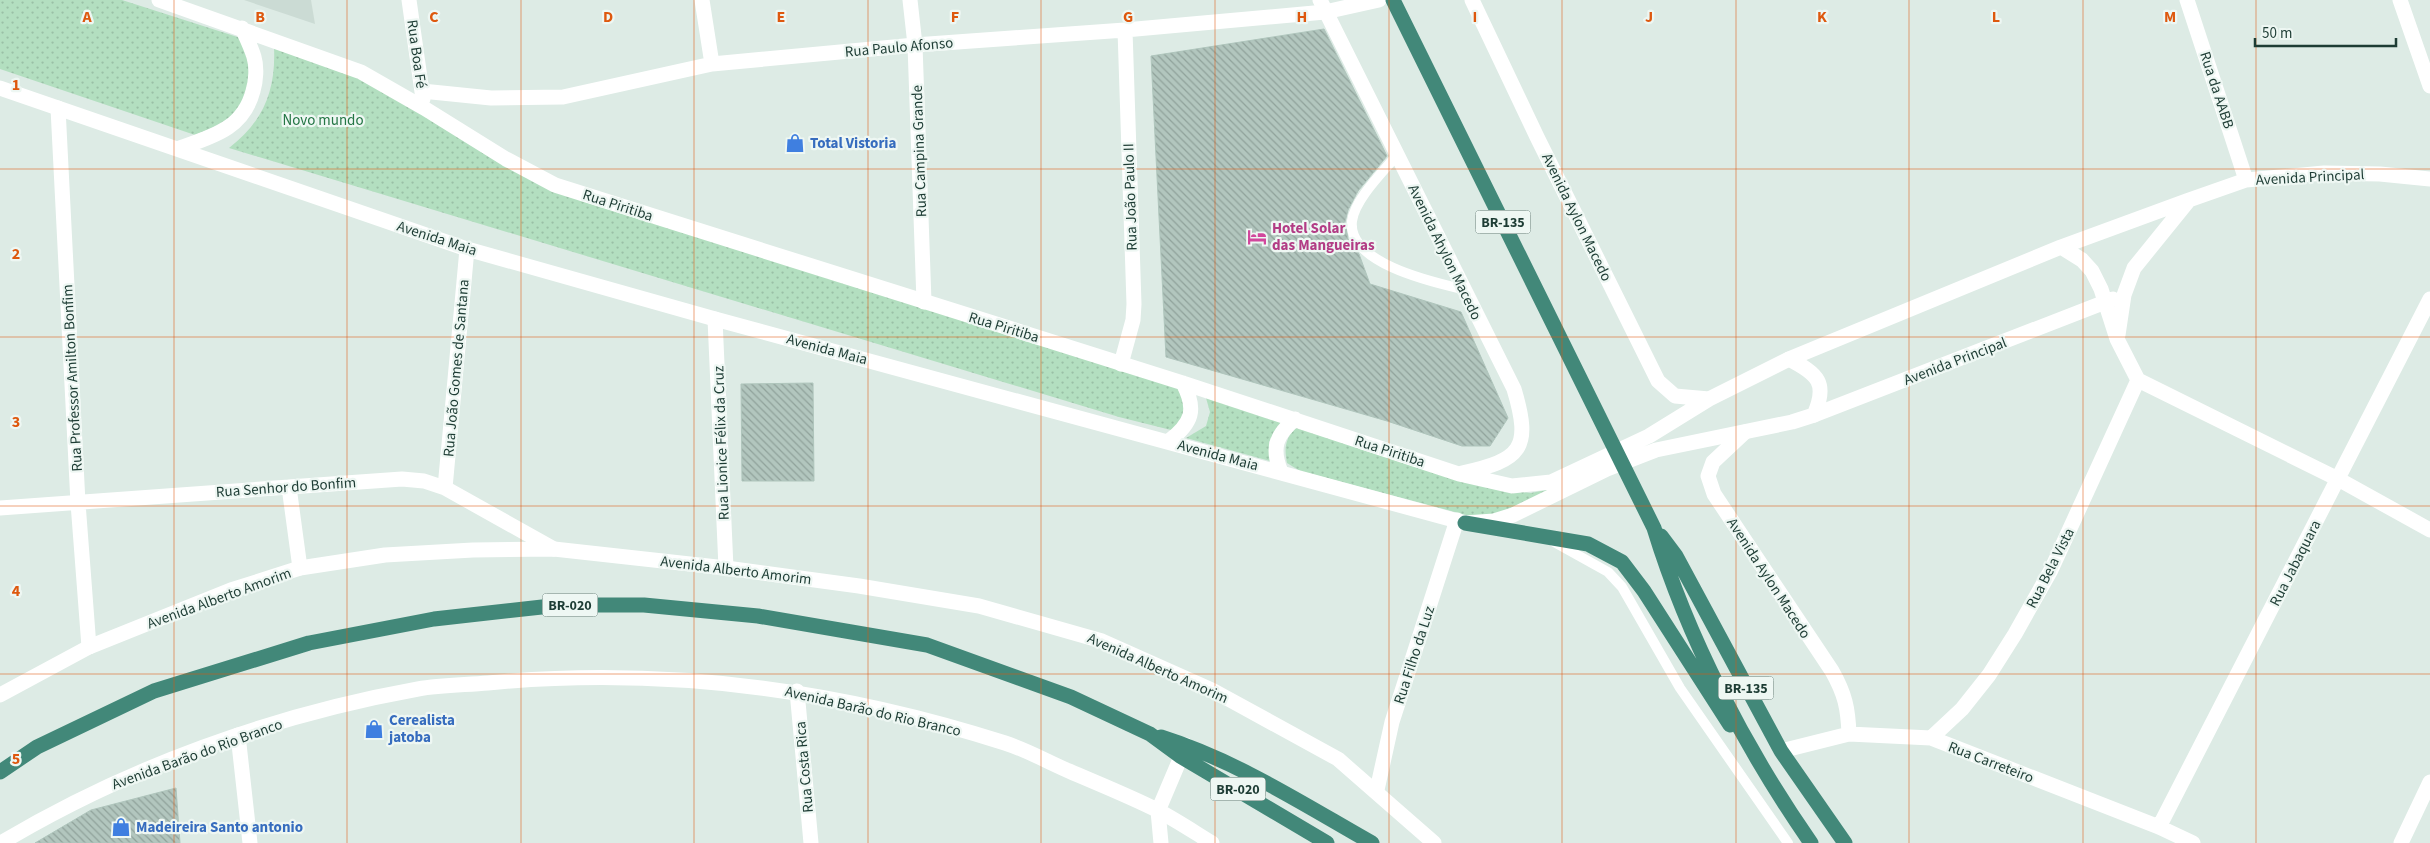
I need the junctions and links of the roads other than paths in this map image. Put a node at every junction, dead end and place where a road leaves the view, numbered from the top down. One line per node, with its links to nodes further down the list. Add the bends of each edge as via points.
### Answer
1 (159, 0): 11 (street, Rua Piritiba)
2 (409, 0): 17 (street, Rua Boa Fé)
3 (702, 0): 14 (street)
4 (910, 0): 13 (street, Rua Campina Grande)
5 (1379, 0): 10 (street, Rua Paulo Afonso)
6 (1393, 0): 51 (highway, BR-135)
7 (1472, 0): 38 (street, Avenida Aylon Macedo, via 1658,381 1675,396)
8 (2187, 0): 23 (street, Rua da AABB)
9 (2400, 0): 15 (street)
10 (1323, 6): 12 (street, Rua Paulo Afonso); 21 (street, Avenida Ahylon Macedo)
11 (242, 28): 19 (street, Rua Piritiba, via 361,72); 20 (street, via 254,57 256,74 251,100 238,122 219,134)
12 (1125, 30): 13 (street, Rua Paulo Afonso); 35 (street, Rua João Paulo II, via 1134,304 1132,326)
13 (915, 45): 14 (street, Rua Paulo Afonso); 30 (street, Rua Campina Grande)
14 (712, 64): 17 (street, Rua Paulo Afonso, via 563,97 491,98)
15 (2430, 86)
16 (0, 88): 18 (street, Avenida Maia)
17 (422, 91): 19 (street, Rua Boa Fé)
18 (58, 108): 20 (street, Avenida Maia); 48 (street, Rua Professor Amilton Bonfim)
19 (424, 108): 30 (street, Rua Piritiba, via 555,185)
20 (177, 149): 26 (street, Avenida Maia)
21 (1397, 155): 27 (street, Avenida Ahylon Macedo); 27 (lane, via 1358,206 1352,220 1358,246 1391,267)
22 (2430, 179): 23 (street, Avenida Principal, via 2324,173)
23 (2246, 180): 24 (street, Avenida Principal)
24 (2189, 200): 25 (street, Avenida Principal); 28 (street, via 2134,268)
25 (2061, 247): 31 (street, via 2082,260 2092,271); 34 (street, Avenida Principal)
26 (468, 249): 32 (street, Avenida Maia); 47 (street, Rua João Gomes de Santana)
27 (1462, 289): 44 (street, Avenida Ahylon Macedo, via 1514,390 1523,430 1519,448 1509,458 1493,466)
28 (2124, 295): 31 (street, Avenida Principal); 33 (street)
29 (2430, 299): 45 (street, Rua Jabaquara)
30 (924, 302): 35 (street, Rua Piritiba)
31 (2106, 303): 33 (street); 39 (street, Avenida Principal)
32 (716, 319): 42 (street, Avenida Maia); 56 (street, Rua Lionice Félix da Cruz)
33 (2117, 339): 36 (street)
34 (1789, 359): 38 (street, Rua Piritiba); 39 (street, via 1806,368 1820,383 1821,398)
35 (1121, 364): 37 (street, Rua Piritiba)
36 (2138, 380): 45 (street); 62 (street, Rua Bela Vista, via 2051,570 2015,634 1962,709)
37 (1183, 383): 40 (street, Rua Piritiba); 42 (street, via 1192,409 1190,420 1183,431)
38 (1709, 399): 44 (street, Rua Piritiba, via 1649,436 1551,482 1512,486)
39 (1814, 415): 41 (street, Avenida Principal)
40 (1295, 419): 43 (street, via 1276,442 1276,460); 44 (street, Rua Piritiba)
41 (1745, 432): 50 (street, Avenida Maia, via 1656,450 1608,469 1513,515 1494,521); 60 (street, Avenida Aylon Macedo, via 1712,462 1708,476 1714,494 1832,671 1848,707)
42 (1170, 441): 43 (street, Avenida Maia)
43 (1281, 472): 50 (street, Avenida Maia)
44 (1459, 474)
45 (2338, 480): 52 (street); 70 (street, Rua Jabaquara)
46 (290, 487): 47 (street, Rua Senhor do Bonfim, via 402,479 424,480); 48 (street, Rua Senhor do Bonfim); 55 (street)
47 (445, 488): 54 (street, Rua Senhor do Bonfim)
48 (78, 503): 49 (street, Rua Senhor do Bonfim); 57 (street, Rua Professor Amilton Bonfim)
49 (0, 508)
50 (1461, 522): 53 (highway); 67 (street, Rua Filho da Luz, via 1392,722)
51 (1654, 528): 64 (highway, BR-135, via 1676,556); 68 (highway, BR-135, via 1676,596 1748,743)
52 (2430, 530)
53 (1538, 534): 68 (highway, via 1588,544 1622,562); 79 (lane, via 1608,572 1622,587 1680,688)
54 (554, 550): 55 (street, Avenida Alberto Amorim, via 385,555); 56 (street, Avenida Alberto Amorim)
55 (300, 568): 57 (street, Avenida Alberto Amorim, via 231,590)
56 (726, 568): 67 (street, Avenida Alberto Amorim, via 979,606 1102,641 1212,690 1261,716 1338,759)
57 (89, 647): 59 (street, Avenida Alberto Amorim)
58 (797, 691): 61 (street, Avenida Barão do Rio Branco, via 670,678 545,677 420,689 313,713); 69 (street, Avenida Barão do Rio Branco, via 900,714 1008,744); 73 (street, Rua Costa Rica)
59 (0, 695)
60 (1849, 734): 62 (street, Rua Carreteiro); 64 (street, Rua Carreteiro)
61 (238, 735): 71 (street, Avenida Barão do Rio Branco, via 134,774 52,812); 72 (street)
62 (1931, 738): 70 (street, Rua Carreteiro)
63 (1183, 751): 65 (highway, BR-020, via 1071,697 927,645 758,616 644,605 560,605 434,619 309,643 154,691 37,747); 69 (street); 76 (highway, BR-020); 77 (highway, via 1270,784)
64 (1781, 751): 81 (highway, BR-135)
65 (0, 772)
66 (2430, 782): 83 (street)
67 (1377, 790): 78 (street, Avenida Alberto Amorim)
68 (1780, 798): 80 (highway, BR-135)
69 (1158, 810): 74 (street); 75 (street, Avenida Barão do Rio Branco)
70 (2159, 827): 82 (street, Rua Carreteiro)
71 (1, 843)
72 (250, 843)
73 (810, 843)
74 (1161, 843)
75 (1212, 843)
76 (1327, 843)
77 (1372, 843)
78 (1434, 843)
79 (1788, 843)
80 (1811, 843)
81 (1845, 843)
82 (2192, 843)
83 (2401, 843)

